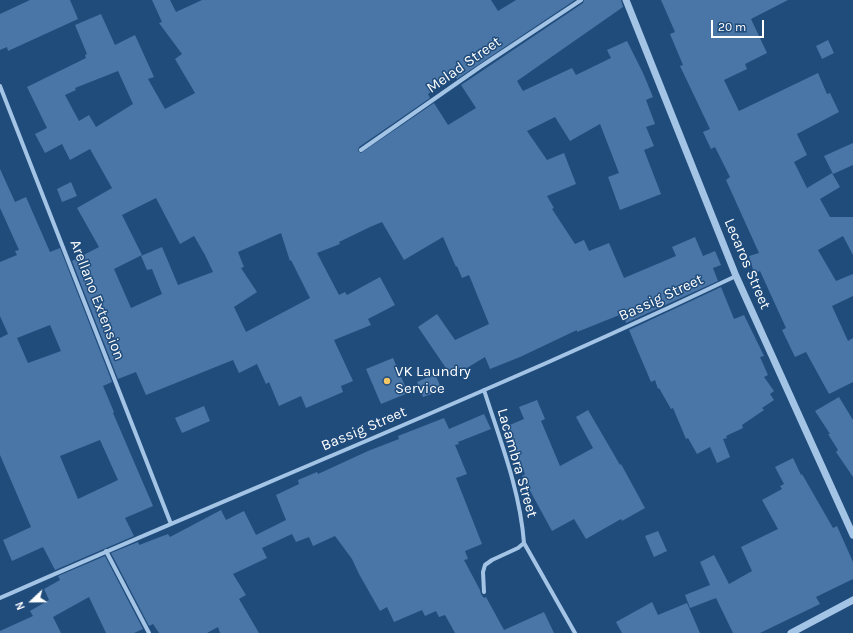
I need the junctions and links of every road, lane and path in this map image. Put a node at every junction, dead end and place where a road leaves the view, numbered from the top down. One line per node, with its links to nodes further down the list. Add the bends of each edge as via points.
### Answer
1 (581, 0): 4 (street, Melad Street)
2 (626, 0): 5 (street, Lecaros Street)
3 (0, 86): 7 (street, Arellano Extension)
4 (361, 150)
5 (736, 276): 6 (street, Bassig Street); 8 (street, Lecaros Street)
6 (484, 390): 7 (street, Bassig Street); 9 (street, Lacambra Street, via 519,502)
7 (172, 524): 10 (street, Bassig Street)
8 (853, 535)
9 (524, 543): 11 (street, via 485,565 482,572); 15 (street, Lacambra Street)
10 (106, 551): 12 (street, Bassig Street); 14 (street)
11 (484, 592)
12 (0, 598)
13 (853, 600): 16 (street)
14 (149, 633)
15 (575, 633)
16 (791, 633)

